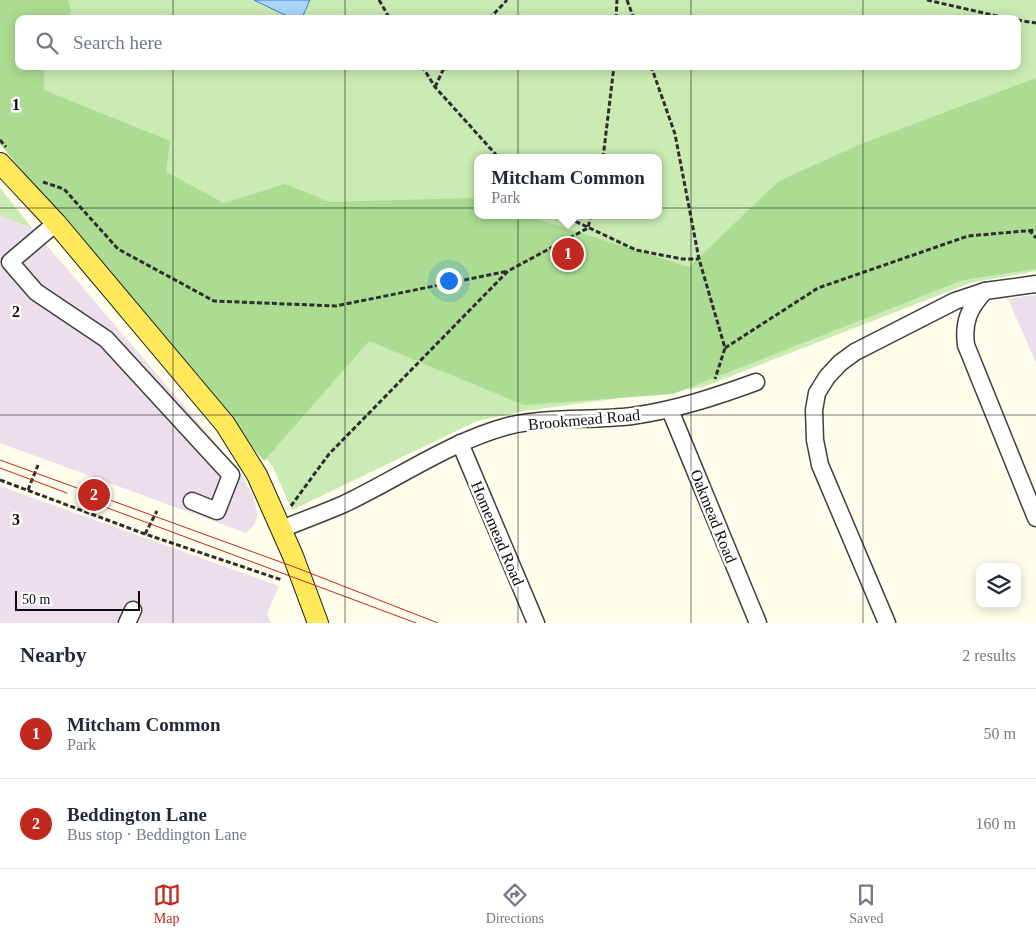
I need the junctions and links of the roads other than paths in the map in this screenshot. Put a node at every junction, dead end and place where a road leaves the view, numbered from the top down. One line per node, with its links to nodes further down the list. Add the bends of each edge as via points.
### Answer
1 (0, 163): 2 (main road)
2 (56, 223): 3 (street); 11 (main road, via 226,424 253,469)
3 (5, 258): 9 (street, via 36,292 106,339 230,475 217,511)
4 (1036, 284): 5 (street)
5 (985, 291): 10 (street, via 967,316 966,345); 15 (street, via 955,301 855,352 827,377 817,393 814,427 820,466)
6 (756, 382): 7 (street, Brookmead Road)
7 (670, 410): 8 (street, Brookmead Road, via 631,416 528,422); 14 (street, Oakmead Road)
8 (460, 443): 11 (street, Brookmead Road, via 344,503); 13 (street, Homemead Road)
9 (192, 501)
10 (1036, 518)
11 (281, 529): 12 (main road)
12 (318, 623)
13 (536, 623)
14 (758, 623)
15 (887, 623)

